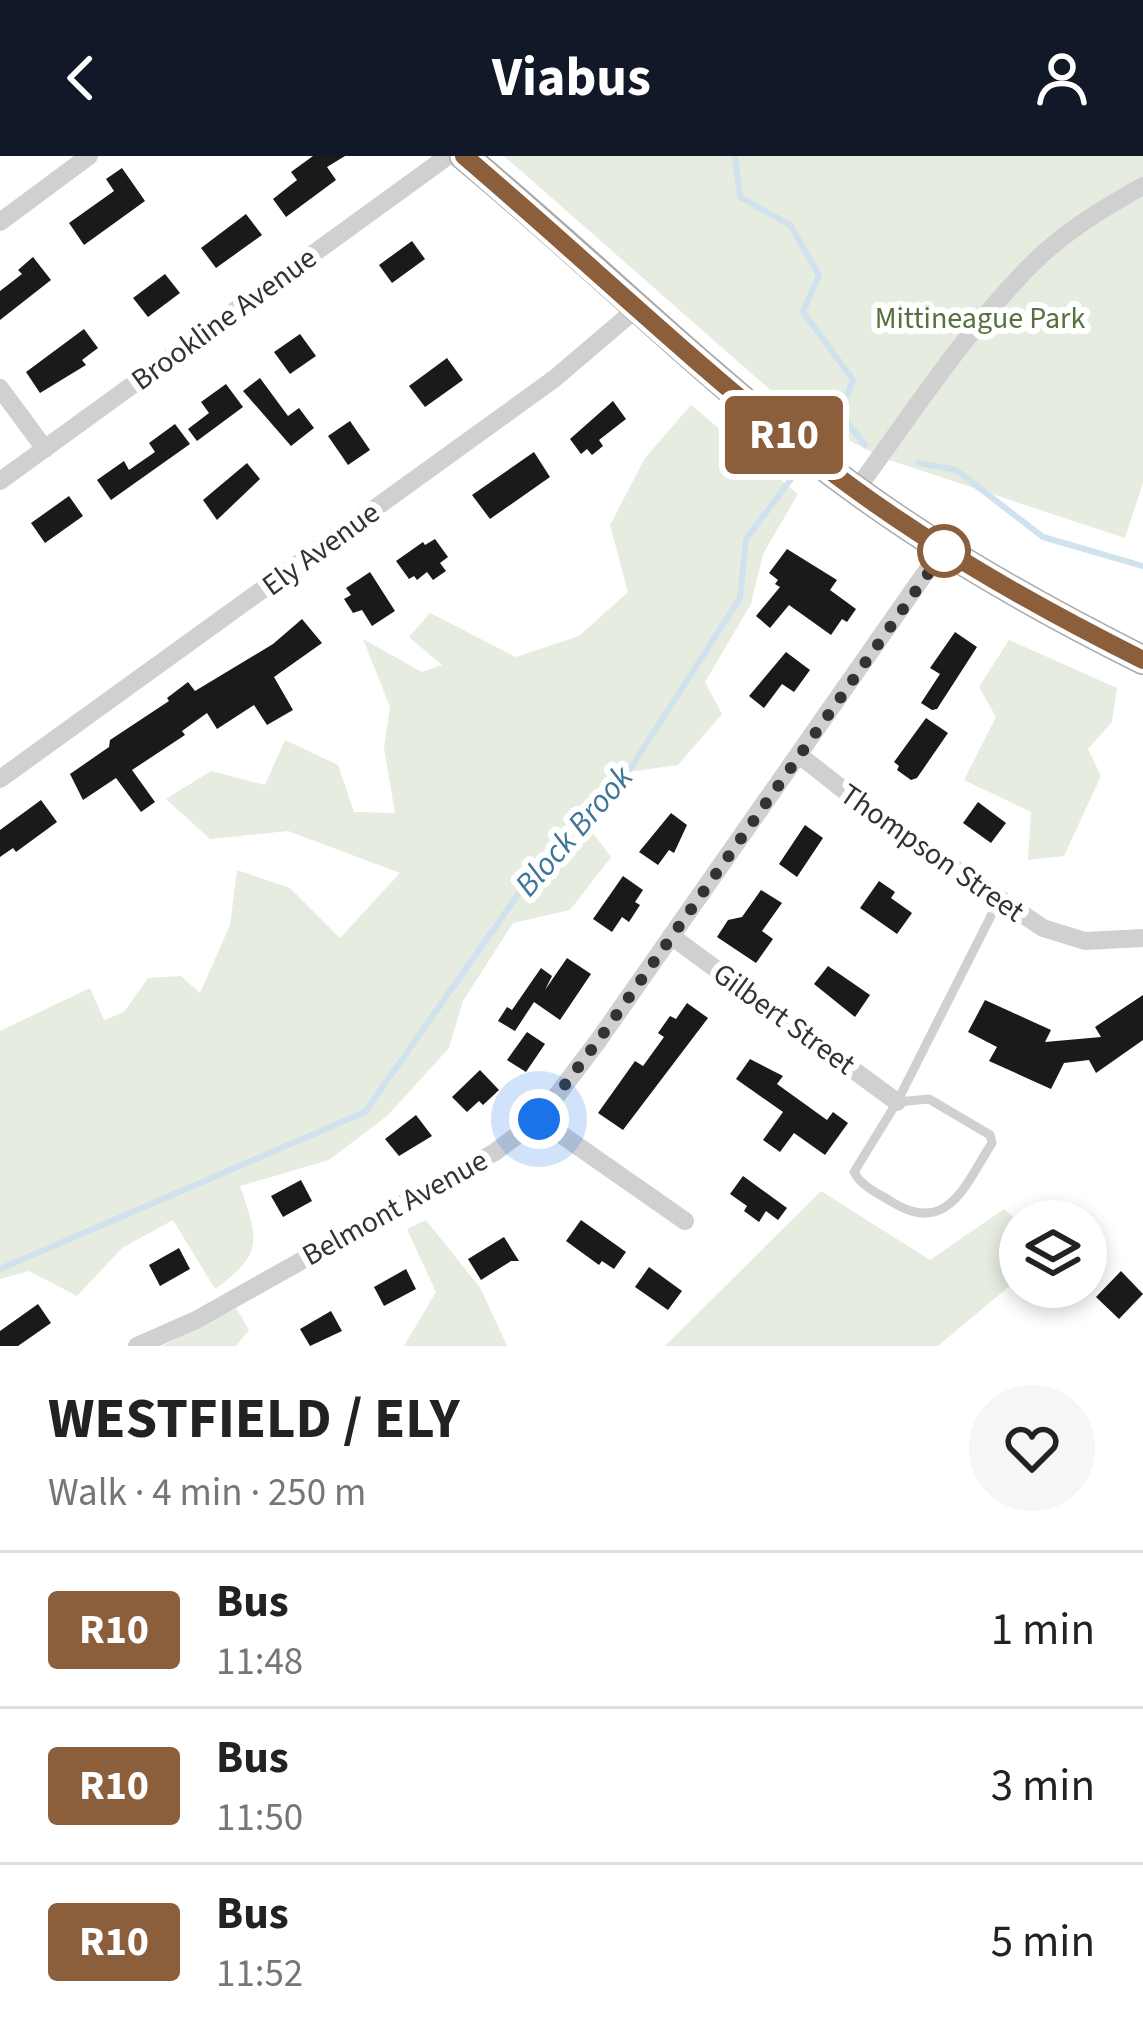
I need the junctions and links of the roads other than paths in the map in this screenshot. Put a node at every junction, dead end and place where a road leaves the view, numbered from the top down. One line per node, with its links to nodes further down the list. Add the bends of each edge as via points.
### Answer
1 (88, 156): 5 (street)
2 (448, 156): 8 (street, Brookline Avenue)
3 (464, 156): 6 (main road)
4 (1143, 186): 10 (street, via 1088,216 1029,266)
5 (0, 222)
6 (635, 310): 10 (main road); 14 (street, Ely Avenue, via 554,380)
7 (0, 388): 8 (street)
8 (45, 448): 9 (street, Brookline Avenue)
9 (0, 481)
10 (856, 490): 11 (main road)
11 (942, 549): 12 (main road); 13 (street, Belmont Avenue)
12 (1143, 660)
13 (799, 755): 15 (street, Thompson Street); 16 (street, Belmont Avenue)
14 (0, 779)
15 (999, 900): 17 (street, Thompson Street, via 1071,938); 18 (lane)
16 (671, 936): 18 (street, Gilbert Street); 19 (street, Belmont Avenue)
17 (1143, 938)
18 (897, 1102): 18 (lane, via 854,1172 908,1211 952,1205 990,1135 929,1099)
19 (539, 1119): 20 (street); 21 (street, Belmont Avenue, via 495,1152)
20 (685, 1221)
21 (137, 1346)

